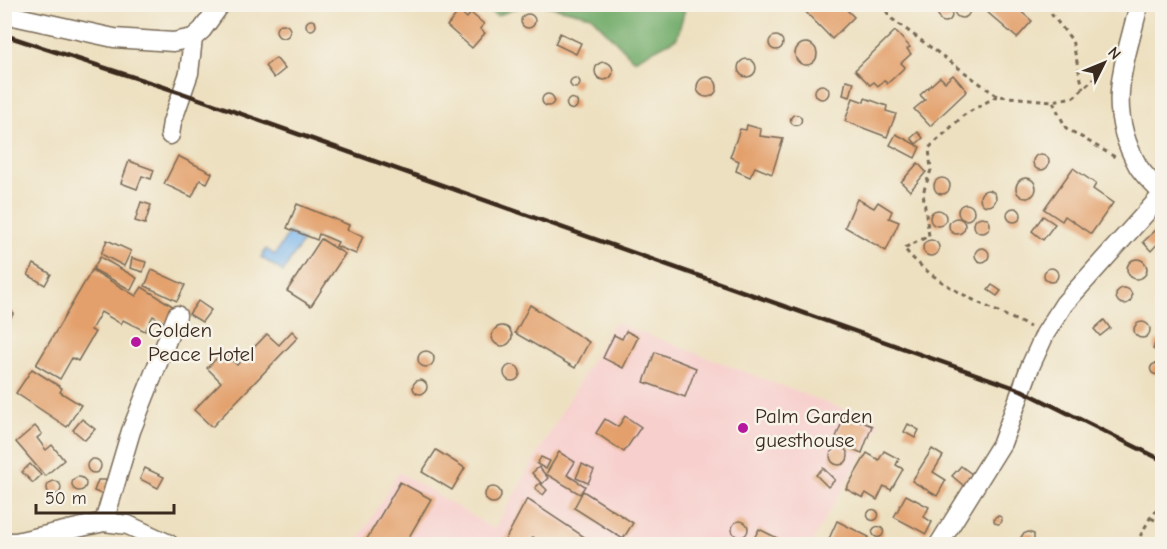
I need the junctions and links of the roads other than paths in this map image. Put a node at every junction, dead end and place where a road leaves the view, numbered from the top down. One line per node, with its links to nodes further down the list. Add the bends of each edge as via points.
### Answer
1 (221, 4): 4 (street)
2 (1139, 4): 6 (street, via 1118,92 1122,127 1138,167)
3 (4, 14): 4 (street, via 114,38 173,42)
4 (193, 38): 5 (street, via 189,73)
5 (170, 135)
6 (1162, 194): 11 (street, via 1064,304 1045,334 1002,443)
7 (177, 315): 8 (street, via 131,431)
8 (104, 522): 9 (street); 10 (street, via 128,525)
9 (4, 542)
10 (169, 544)
11 (939, 544)

